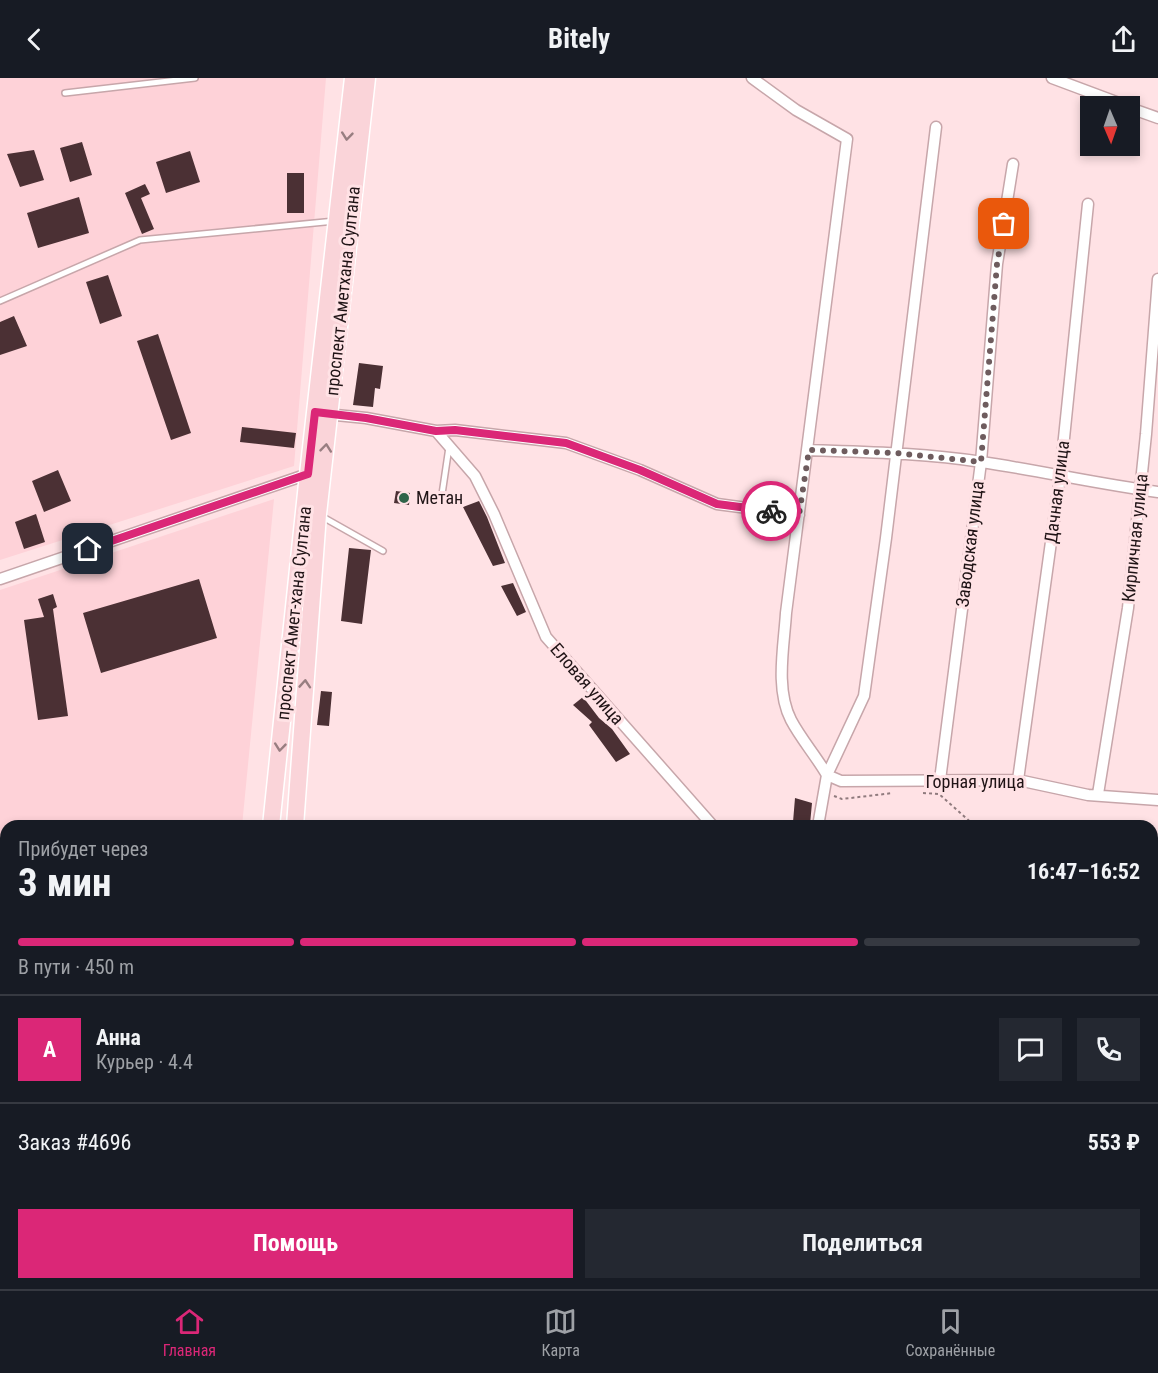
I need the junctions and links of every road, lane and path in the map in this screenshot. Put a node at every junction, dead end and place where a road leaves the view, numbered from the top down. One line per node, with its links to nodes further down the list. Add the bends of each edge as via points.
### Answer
1 (195, 78): 6 (lane)
2 (353, 78): 13 (main road, проспект Амет-хана Султана, one-way to 13)
3 (367, 78): 13 (main road, проспект Аметхана Султана)
4 (752, 78): 19 (street, via 796,110 847,139)
5 (1052, 78): 7 (street)
6 (65, 93)
7 (1099, 96)
8 (1140, 111): 9 (street)
9 (1158, 118)
10 (936, 127): 20 (street)
11 (1013, 164): 21 (street, Заводская улица, via 997,264)
12 (1088, 204): 23 (street, Дачная улица)
13 (344, 225): 15 (lane, via 140,240); 16 (main road, проспект Амет-хана Султана)
14 (1158, 279): 24 (street, Кирпичная улица)
15 (0, 301)
16 (322, 413): 17 (street); 22 (main road, проспект Амет-хана Султана)
17 (436, 431): 18 (street, Еловая улица); 28 (street, via 566,443 717,504)
18 (449, 446): 26 (lane, via 441,501); 41 (street, Еловая улица, via 475,476 546,637)
19 (809, 450): 20 (street); 28 (street)
20 (895, 453): 21 (street); 31 (street, via 864,696)
21 (981, 462): 23 (street); 32 (street, Заводская улица)
22 (315, 477): 27 (main road, проспект Амет-хана Султана); 30 (street)
23 (1060, 477): 24 (street); 33 (street, Дачная улица)
24 (1139, 490): 25 (street); 37 (street, Кирпичная улица, via 1128,608)
25 (1158, 492)
26 (426, 500)
27 (312, 510): 29 (lane); 39 (main road, проспект Амет-хана Султана, one-way to 39); 40 (main road, one-way to 27)
28 (799, 515): 31 (street, via 786,613 783,693 790,717)
29 (383, 551)
30 (0, 579)
31 (826, 775): 32 (street, Горная улица, via 841,781); 34 (street)
32 (940, 780): 33 (street, Горная улица)
33 (1018, 780): 37 (street, Горная улица)
34 (823, 792): 35 (path, via 842,799); 42 (street)
35 (901, 792)
36 (920, 792): 43 (path, via 939,794)
37 (1098, 794): 38 (street, Горная улица)
38 (1158, 800)
39 (272, 820)
40 (295, 820)
41 (708, 820)
42 (819, 820)
43 (968, 820)

